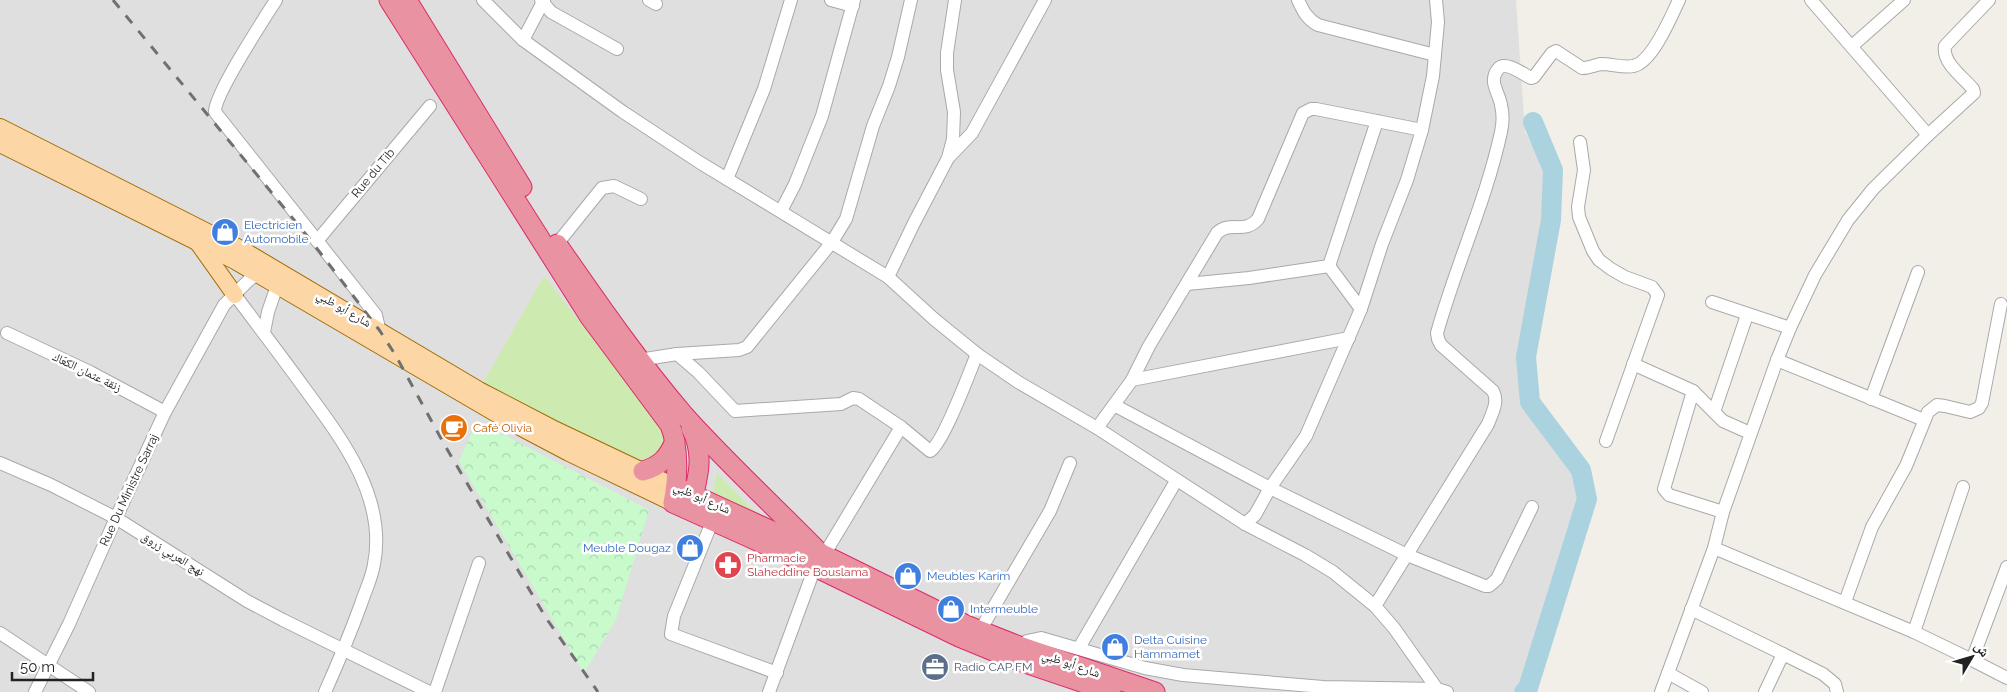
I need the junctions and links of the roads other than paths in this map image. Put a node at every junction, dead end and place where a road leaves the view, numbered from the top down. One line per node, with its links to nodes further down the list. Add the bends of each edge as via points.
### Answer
1 (276, 0): 34 (street, via 223,87 215,112)
2 (390, 0): 69 (highway, via 584,309 661,411)
3 (407, 0): 36 (highway)
4 (483, 0): 18 (street)
5 (791, 0): 30 (street, via 764,89)
6 (831, 0): 17 (street)
7 (911, 0): 35 (street, via 889,86 873,126 846,218)
8 (955, 0): 29 (street, via 947,52 954,124)
9 (1045, 0): 29 (street, via 972,133)
10 (1298, 0): 21 (street, via 1305,13 1318,25)
11 (1436, 0): 21 (street)
12 (1679, 0): 85 (street, via 1664,32 1639,64 1601,64 1582,68 1556,50 1532,78 1503,65 1494,76 1493,84 1501,102 1502,127 1488,182 1437,333 1441,345 1493,391 1496,403 1488,424)
13 (1811, 0): 19 (street)
14 (1904, 0): 19 (street)
15 (1990, 0): 26 (street, via 1945,46 1949,63 1974,93)
16 (542, 1): 18 (street); 20 (street, via 551,12)
17 (854, 3): 32 (street, via 822,116)
18 (523, 40): 30 (street, via 623,112)
19 (1852, 46): 26 (street)
20 (616, 49)
21 (1435, 55): 25 (street)
22 (430, 106): 34 (street, Rue du Tib)
23 (1377, 120): 25 (street); 37 (street); 41 (street, via 1316,109 1302,113 1258,219 1246,228 1220,230)
24 (0, 127): 39 (main road, شارع أبو ظبي, via 193,224)
25 (1422, 130): 45 (street)
26 (1928, 135): 47 (street, via 1873,189 1848,220 1815,274)
27 (1580, 142): 57 (street, via 1584,170 1579,217 1593,251 1611,269 1652,287 1658,295)
28 (0, 144): 33 (main road, شارع أبو ظبي)
29 (948, 158): 40 (street)
30 (727, 179): 32 (street)
31 (641, 199): 36 (street, via 614,186 602,188)
32 (781, 211): 35 (street)
33 (195, 240): 39 (main road, شارع أبو ظبي); 42 (main road)
34 (317, 241): 48 (street, via 376,315)
35 (832, 242): 40 (street); 53 (street, via 747,347)
36 (557, 244): 55 (highway)
37 (1329, 266): 41 (street); 45 (street)
38 (1918, 272): 60 (street)
39 (271, 274): 42 (street, Rue Du Ministre Sarraj, via 246,282); 48 (main road, شارع أبو ظبي); 49 (street); 52 (main road, شارع أبو ظبي)
40 (888, 277): 54 (street)
41 (1187, 284): 58 (street)
42 (235, 295): 49 (street); 62 (street, Rue Du Ministre Sarraj, via 224,305)
43 (1712, 302): 46 (street)
44 (2001, 304): 65 (street, via 1979,408 1970,412 1937,405)
45 (1361, 309): 51 (street)
46 (1747, 315): 47 (street); 63 (street)
47 (1790, 328): 56 (street)
48 (380, 330): 52 (street); 73 (main road, شارع أبو ظبي, via 488,394)
49 (264, 332): 97 (street, via 354,462 375,520 374,565)
50 (7, 334): 62 (street, زنقة عثمان الكعّاك, via 90,372)
51 (1349, 338): 58 (street); 76 (street, via 1306,436)
52 (382, 347): 77 (main road, شارع أبو ظبي, via 569,453)
53 (677, 354): 55 (street); 66 (street, via 735,411 841,404 853,398)
54 (977, 354): 66 (street, via 934,448 929,451); 67 (street)
55 (639, 360): 64 (highway)
56 (1777, 360): 60 (street); 68 (street)
57 (1633, 364): 59 (street); 70 (street)
58 (1132, 380): 61 (street)
59 (1693, 391): 63 (street); 80 (street, via 1664,489 1669,495)
60 (1871, 399): 65 (street)
61 (1114, 405): 67 (street); 76 (street)
62 (165, 412): 81 (street, Rue Du Ministre Sarraj)
63 (1714, 412): 68 (street, via 1723,421)
64 (685, 415): 78 (highway, via 699,446 700,459); 86 (highway)
65 (1924, 420): 89 (street, via 1906,466 1872,527)
66 (901, 427): 86 (street)
67 (1097, 428): 74 (street)
68 (1750, 433): 80 (street)
69 (676, 440): 73 (highway, via 663,462); 77 (highway)
70 (1606, 441)
71 (0, 463): 81 (street, نهج العربي زروق)
72 (1070, 463): 92 (street, via 1050,511)
73 (643, 471): 77 (main road, شارع أبو ظبي)
74 (1176, 481): 83 (street); 96 (street)
75 (1963, 487): 93 (street)
76 (1270, 488): 83 (street, via 1255,515); 85 (street)
77 (674, 495): 78 (highway, شارع أبو ظبي)
78 (692, 503): 82 (highway, شارع أبو ظبي); 86 (highway, شارع أبو ظبي)
79 (1532, 507): 85 (street, via 1497,579 1489,586)
80 (1723, 512): 84 (street)
81 (116, 518): 97 (street, نهج العربي زروق, via 246,601); 100 (street, Rue Du Ministre Sarraj)
82 (712, 522): 86 (highway, شارع أبو ظبي); 101 (street, via 674,616 671,634)
83 (1245, 524): 90 (street, via 1333,572)
84 (1714, 548): 89 (street); 91 (street)
85 (1407, 555): 90 (street)
86 (820, 559): 92 (highway, شارع أبو ظبي); 101 (street); 110 (highway, شارع أبو ظبي, via 959,637)
87 (479, 564): 108 (street)
88 (2007, 567): 99 (street)
89 (1845, 602): 93 (street)
90 (1375, 606): 104 (street)
91 (1691, 609): 98 (street); 102 (street)
92 (980, 629): 95 (highway, شارع أبو ظبي)
93 (1914, 632): 99 (street)
94 (0, 633): 100 (street)
95 (1020, 646): 96 (street, via 1041,638); 111 (highway, شارع أبو ظبي)
96 (1079, 648): 104 (street, via 1146,668 1183,675 1323,687)
97 (344, 649): 107 (street); 108 (street, نهج العربي زروق)
98 (1783, 654): 114 (street); 115 (street, via 1823,674 1836,684)
99 (1972, 660): 103 (street)
100 (48, 666): 105 (street, Rue Du Ministre Sarraj); 106 (street)
101 (776, 673): 109 (street)
102 (1668, 673): 112 (street); 113 (street)
103 (2007, 678)
104 (1442, 691)
105 (36, 692)
106 (89, 692)
107 (325, 692)
108 (428, 692)
109 (769, 692)
110 (1111, 692)
111 (1155, 692)
112 (1661, 692)
113 (1702, 692)
114 (1765, 692)
115 (1837, 692)

